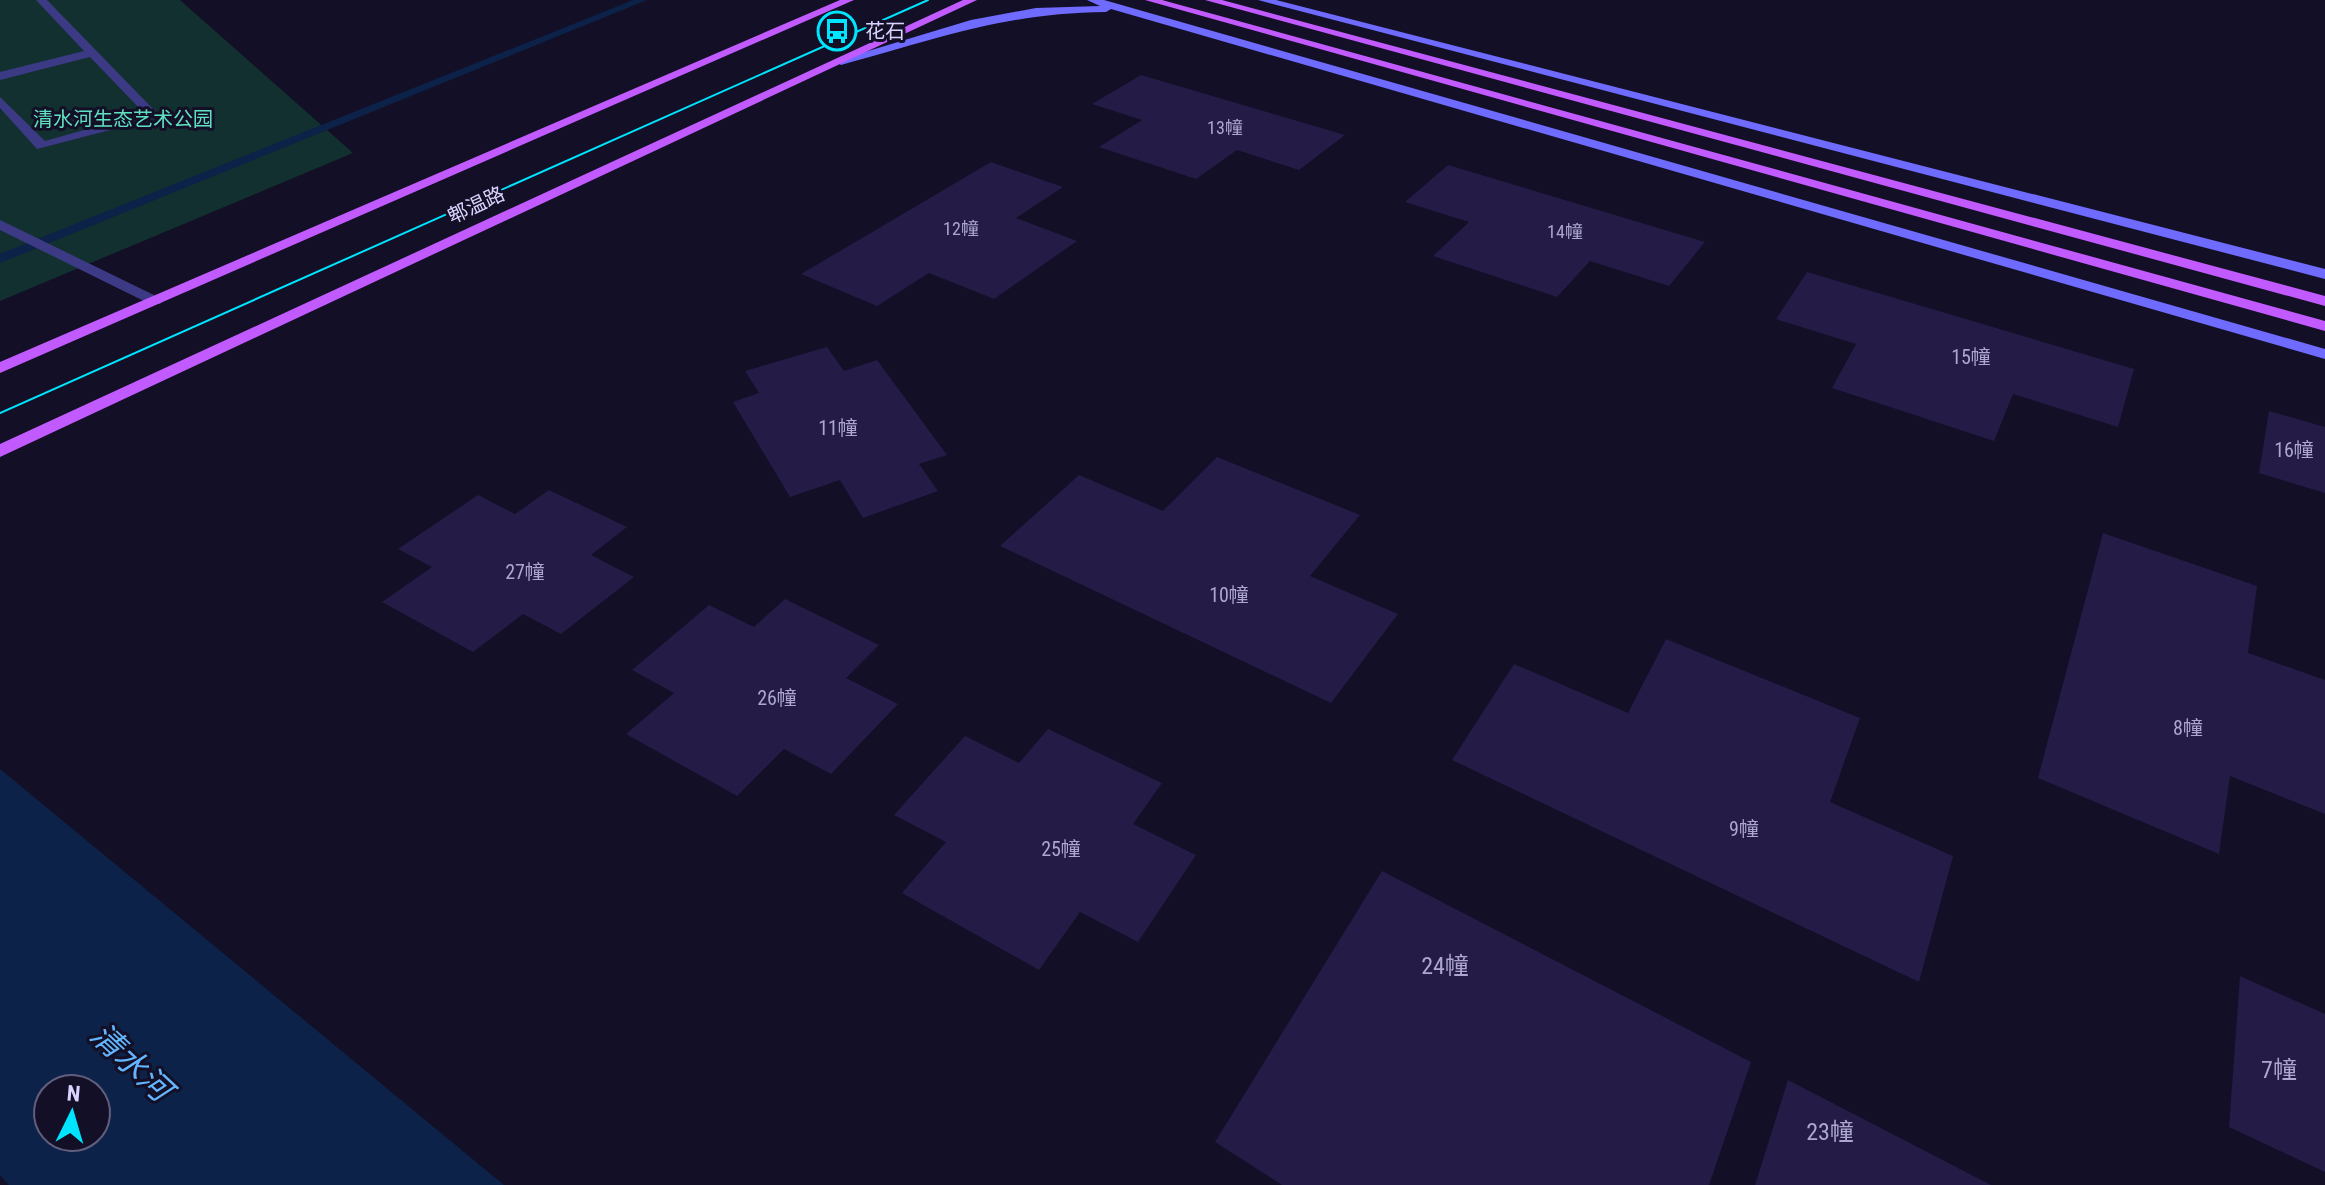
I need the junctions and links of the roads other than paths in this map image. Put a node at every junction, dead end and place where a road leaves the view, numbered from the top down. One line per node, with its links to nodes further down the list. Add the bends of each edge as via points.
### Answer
1 (41, 0): 9 (lane)
2 (972, 0): 10 (main road, 郫温路)
3 (1092, 0): 8 (main road)
4 (1150, 0): 17 (main road)
5 (1210, 0): 16 (main road)
6 (1263, 0): 14 (main road)
7 (845, 1): 15 (main road, 郫温路)
8 (1127, 10): 10 (main road, via 1080,8 975,19); 18 (main road)
9 (92, 53): 11 (lane); 12 (lane, via 152,115 42,146)
10 (841, 61): 20 (main road, 郫温路)
11 (0, 76)
12 (0, 101)
13 (0, 225): 15 (lane)
14 (2325, 274)
15 (155, 301): 19 (main road, 郫温路)
16 (2325, 301)
17 (2325, 326)
18 (2325, 354)
19 (0, 368)
20 (3, 449)

